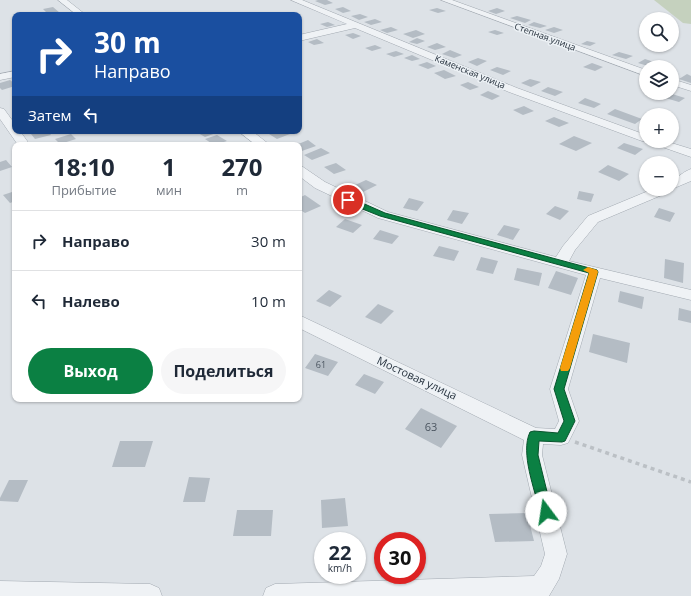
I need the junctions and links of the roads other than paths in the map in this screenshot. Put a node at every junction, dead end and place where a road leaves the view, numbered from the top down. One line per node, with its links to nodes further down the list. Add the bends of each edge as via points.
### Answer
1 (62, 0): 4 (street)
2 (297, 0): 5 (street, Каменская улица)
3 (444, 0): 7 (street, Степная улица)
4 (78, 12)
5 (356, 25): 6 (street); 15 (street, Каменская улица, via 513,90)
6 (302, 37)
7 (639, 71)
8 (12, 75): 9 (street)
9 (0, 77)
10 (679, 84): 11 (street)
11 (691, 88)
12 (0, 111): 13 (street)
13 (12, 128)
14 (248, 134): 16 (street)
15 (639, 136)
16 (260, 142)
17 (677, 148): 18 (street)
18 (691, 152)
19 (302, 172): 23 (street, via 320,185 382,215)
20 (691, 173): 21 (street)
21 (679, 182)
22 (647, 196): 23 (street, via 593,219 568,249)
23 (561, 262): 24 (street)
24 (594, 272): 25 (street); 27 (street, via 559,389 569,421 562,437)
25 (691, 295)
26 (302, 322): 27 (street, Мостовая улица)
27 (534, 436): 30 (street, via 532,455 556,554 551,571 540,588)
28 (0, 593): 29 (street)
29 (150, 596)
30 (275, 596)

